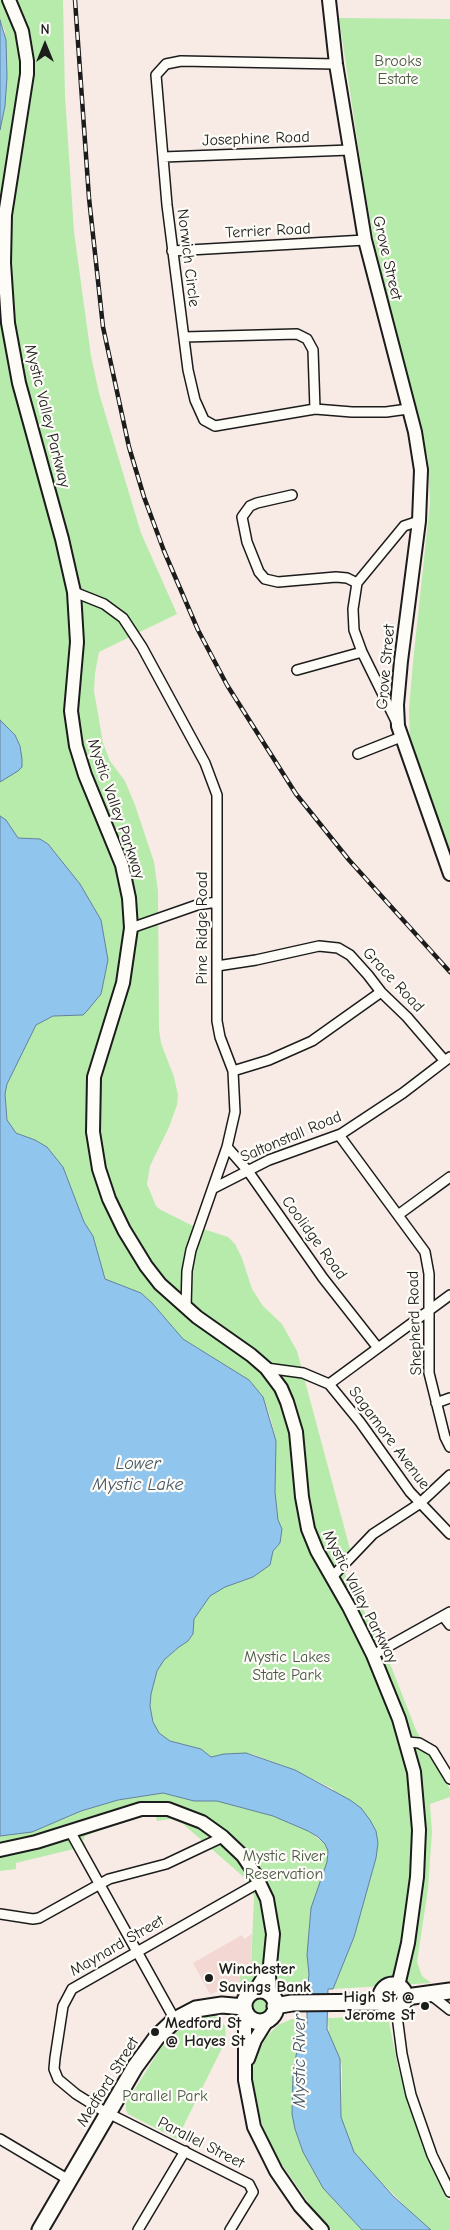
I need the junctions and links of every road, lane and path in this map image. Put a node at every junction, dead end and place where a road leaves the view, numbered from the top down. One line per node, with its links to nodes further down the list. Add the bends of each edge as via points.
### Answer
1 (9, 0): 14 (main road, Mystic Valley Parkway, via 22,31 27,74 5,215 8,323 19,383)
2 (329, 0): 3 (main road, Grove Street)
3 (336, 64): 4 (main road, Grove Street); 5 (street, Norwich Circle, via 166,64 156,75)
4 (350, 150): 5 (street, Josephine Road); 6 (main road, Grove Street)
5 (163, 157): 7 (street, Norwich Circle)
6 (365, 240): 7 (street, Terrier Road); 10 (main road, Grove Street)
7 (172, 251): 8 (street, Norwich Circle)
8 (184, 337): 9 (street, via 297,334 307,339 313,350); 9 (street, Norwich Circle, via 195,400 204,420 215,426)
9 (315, 409): 10 (street, Norwich Circle, via 386,412)
10 (408, 409): 12 (main road, Grove Street, via 421,470)
11 (292, 496): 13 (street, via 257,502 242,516 247,542 259,572 265,579 278,582 336,576)
12 (419, 521): 13 (street, Grove Street, via 404,526); 17 (main road, Grove Street, via 401,661 397,705)
13 (357, 583): 15 (street, Grove Street, via 352,609 354,630)
14 (74, 592): 20 (street, Pine Ridge Road, via 104,604 122,618 142,647 206,763 217,795); 21 (main road, Mystic Valley Parkway, via 77,642 72,711 76,746 122,865)
15 (362, 652): 16 (street); 17 (street, Grove Street)
16 (297, 670)
17 (399, 732): 18 (street); 19 (main road, Grove Street)
18 (358, 754)
19 (450, 874)
20 (217, 902): 21 (street, via 197,905); 22 (street, Pine Ridge Road)
21 (131, 928): 33 (main road, Mystic Valley Parkway, via 123,983 94,1078 93,1132 104,1186 124,1230 160,1284)
22 (217, 966): 23 (street, Grace Road, via 318,946 338,948 350,956); 25 (street, Pine Ridge Road, via 217,1021)
23 (381, 992): 24 (street, Grace Road); 25 (street, via 312,1041)
24 (447, 1059): 26 (street, Saltonstall Road)
25 (233, 1071): 27 (street, Pine Ridge Road, via 234,1112)
26 (339, 1135): 28 (street, Saltonstall Road, via 269,1160); 31 (street, Shepherd Road)
27 (227, 1147): 28 (street, Coolidge Road); 30 (street, Pine Ridge Road)
28 (248, 1171): 30 (street, Saltonstall Road); 35 (street, Coolidge Road, via 323,1278)
29 (450, 1177): 31 (street)
30 (214, 1188): 33 (street, Pine Ridge Road, via 191,1250)
31 (398, 1215): 34 (street, Shepherd Road, via 428,1263)
32 (450, 1295): 34 (street)
33 (186, 1308): 36 (main road, Mystic Valley Parkway)
34 (430, 1310): 35 (street); 39 (street, Shepherd Road, via 430,1373)
35 (378, 1348): 37 (street)
36 (266, 1368): 37 (street, Sagamore Avenue, via 303,1373); 44 (main road, Mystic Valley Parkway, via 284,1395 292,1418 305,1515 313,1542)
37 (329, 1384): 42 (street, Sagamore Avenue)
38 (450, 1398): 39 (street)
39 (436, 1402): 40 (street, Shepherd Road)
40 (450, 1447)
41 (450, 1475): 42 (street)
42 (419, 1504): 43 (street, Sagamore Avenue); 44 (street, via 373,1534)
43 (450, 1534)
44 (332, 1577): 47 (main road, Mystic Valley Parkway)
45 (446, 1614): 46 (street); 47 (street)
46 (450, 1625)
47 (373, 1655): 48 (main road, Mystic Valley Parkway)
48 (407, 1742): 49 (street, via 418,1743 433,1751); 59 (main road, Mystic Valley Parkway, via 416,1790 419,1853)
49 (450, 1779)
50 (70, 1831): 51 (main road, via 132,1811 160,1808 192,1818); 52 (main road); 54 (street)
51 (223, 1837): 53 (main road, via 243,1856); 54 (street, via 166,1864 117,1876)
52 (0, 1850)
53 (260, 1882): 56 (street, Maynard Street); 61 (main road, via 272,1918)
54 (99, 1884): 55 (street, via 39,1918); 56 (street)
55 (0, 1914)
56 (137, 1952): 64 (street); 66 (street, Maynard Street, via 72,1990 63,2006 54,2069 58,2079)
57 (450, 1991): 58 (main road)
58 (430, 1995): 59 (main road); 63 (street)
59 (400, 1997): 60 (main road, via 388,2008); 60 (main road, via 392,1986 384,1990); 70 (street, via 404,2062 411,2095 432,2156)
60 (381, 2002): 61 (main road)
61 (267, 2003): 62 (main road, via 246,1998); 62 (main road, Medford Street, via 256,2021 249,2018); 65 (main road)
62 (245, 2010): 64 (main road, Medford Street, via 213,2005); 65 (main road)
63 (450, 2010)
64 (175, 2020): 66 (main road, Medford Street, via 149,2047)
65 (245, 2069): 74 (main road, via 254,2127 263,2148 292,2194)
66 (109, 2113): 68 (street, Parallel Street); 69 (main road, Medford Street)
67 (0, 2139): 69 (street)
68 (185, 2151): 72 (street); 73 (street, Parallel Street, via 249,2184 252,2192)
69 (69, 2180): 71 (main road, Medford Street)
70 (450, 2192)
71 (40, 2230)
72 (138, 2230)
73 (230, 2230)
74 (322, 2230)

